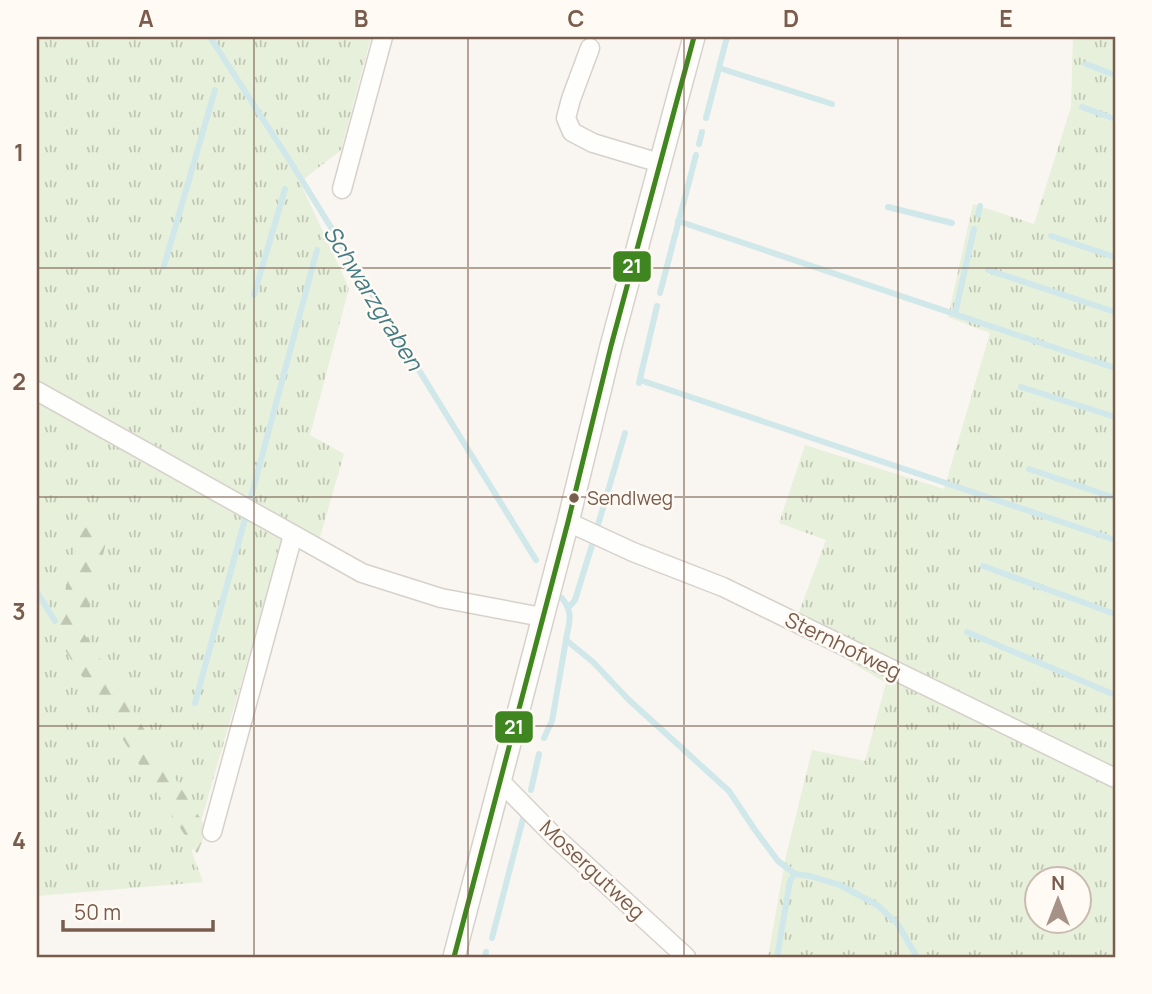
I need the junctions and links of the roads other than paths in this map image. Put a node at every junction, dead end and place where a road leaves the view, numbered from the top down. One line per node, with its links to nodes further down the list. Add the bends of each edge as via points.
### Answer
1 (383, 37): 5 (street)
2 (694, 37): 4 (street)
3 (590, 48): 4 (street, via 566,118 572,132)
4 (660, 163): 7 (street)
5 (342, 189)
6 (37, 391): 8 (street)
7 (568, 522): 9 (street); 10 (street, Sternhofweg, via 723,587)
8 (293, 535): 9 (street, via 362,573 442,598); 12 (street)
9 (542, 617): 11 (street)
10 (1115, 778)
11 (500, 781): 13 (street); 14 (street, Mosergutweg)
12 (212, 832)
13 (454, 957)
14 (686, 957)

